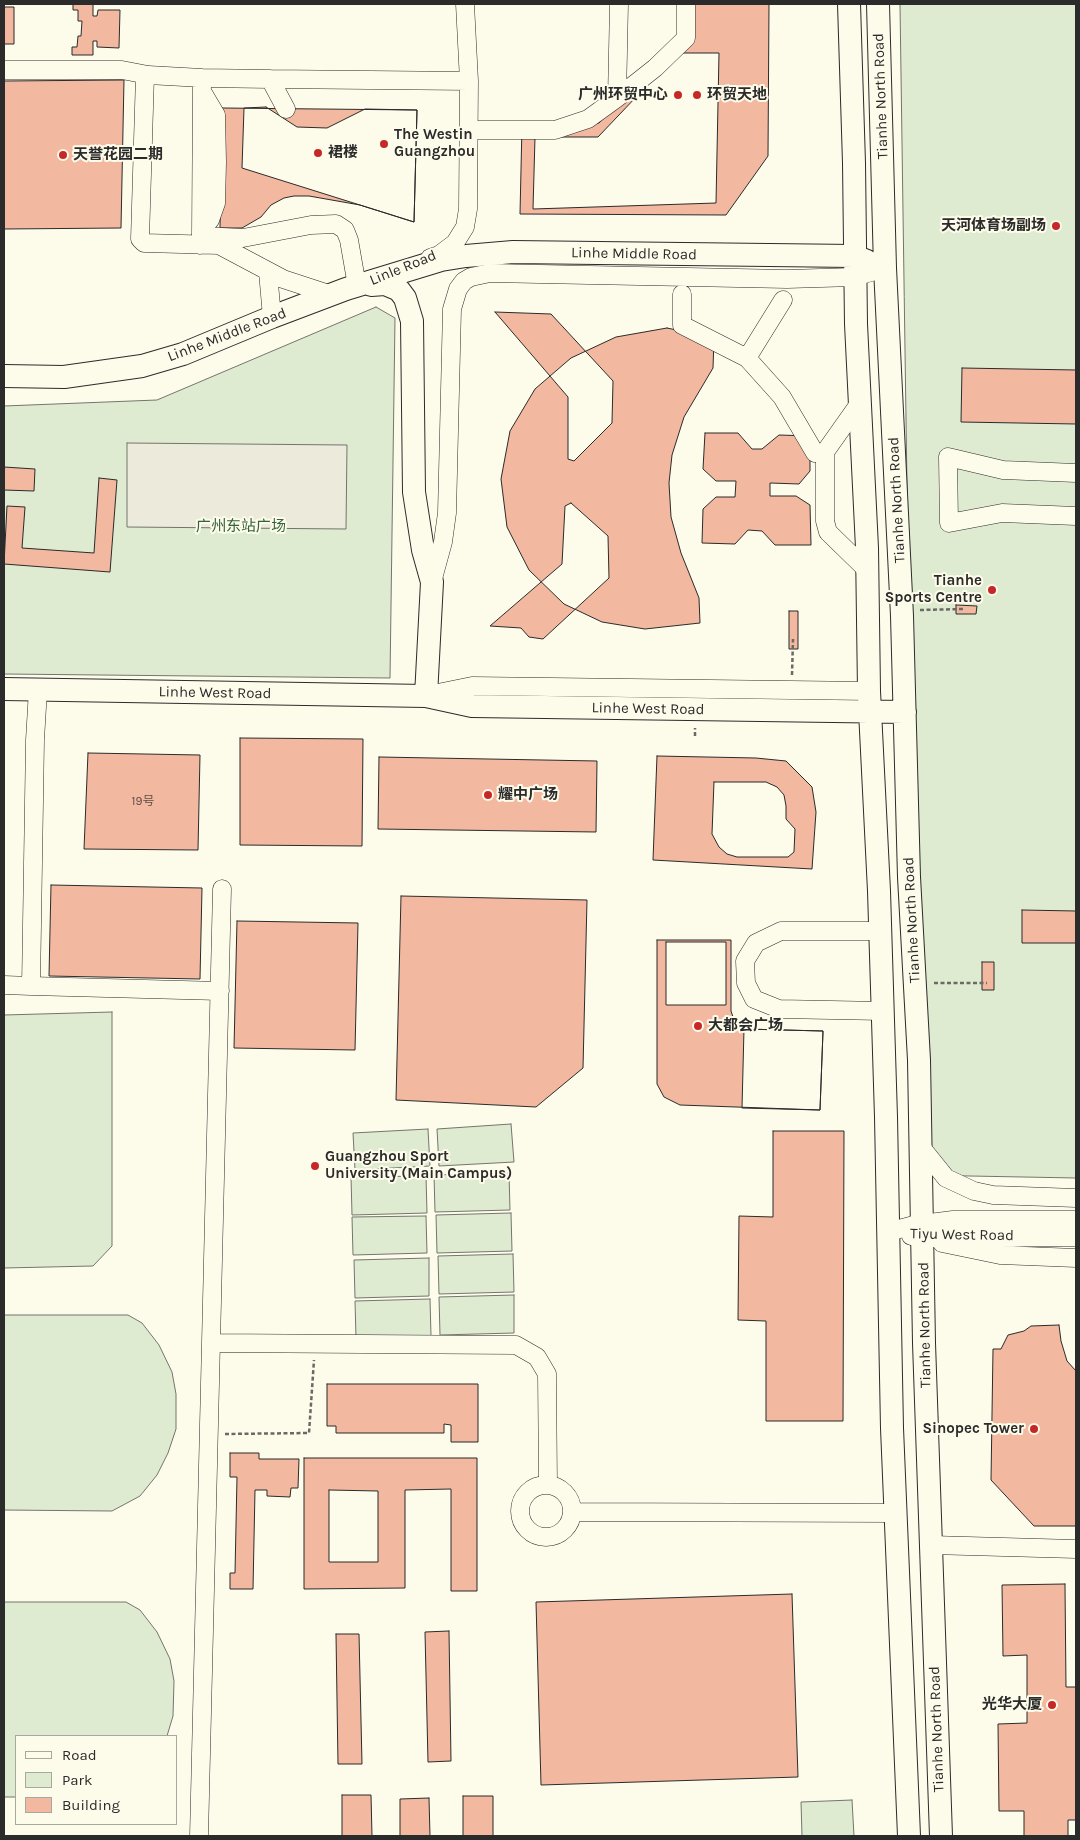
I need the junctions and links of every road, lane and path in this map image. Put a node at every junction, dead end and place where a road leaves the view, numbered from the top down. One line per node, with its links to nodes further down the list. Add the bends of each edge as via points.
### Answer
1 (464, 4): 9 (street, Linle Road)
2 (619, 4): 11 (street)
3 (686, 4): 11 (street, via 686,38)
4 (849, 4): 15 (main road, Tianhe North Road)
5 (878, 4): 16 (main road, Tianhe North Road)
6 (4, 70): 7 (street, via 122,70)
7 (145, 75): 10 (street); 14 (street, via 140,239 144,243)
8 (270, 79): 9 (street); 10 (street); 12 (street)
9 (469, 81): 13 (street, Linle Road)
10 (202, 85): 14 (street)
11 (617, 98): 13 (street, via 588,119 555,130)
12 (286, 108)
13 (469, 130): 19 (street, Linle Road, via 468,209 465,227 455,243 439,255)
14 (201, 236): 17 (street); 19 (street, via 242,238 336,224 345,230 349,240)
15 (854, 267): 16 (main road, Linhe Middle Road); 18 (street, Linhe Middle Road, via 788,279); 19 (main road, Linhe Middle Road, via 513,252 441,260); 26 (main road, Tianhe North Road)
16 (885, 268): 40 (main road, Tianhe North Road)
17 (268, 272): 21 (street); 23 (street)
18 (490, 273): 31 (street, Linle Road, via 464,281 452,309 447,513)
19 (357, 286): 21 (main road, Linhe Middle Road); 31 (main road, Linle Road, via 392,286 405,298 410,309 414,492 423,550)
20 (682, 294): 24 (street, via 682,325)
21 (332, 295): 23 (main road, Linhe Middle Road)
22 (783, 300): 24 (street)
23 (272, 317): 25 (main road, Linhe Middle Road, via 183,354 142,366 64,377)
24 (747, 358): 27 (street, via 782,397)
25 (4, 376)
26 (859, 404): 30 (main road, Tianhe North Road); 30 (street, via 825,452 824,521 828,532)
27 (815, 453)
28 (1076, 473): 29 (street, via 1003,470 948,457 949,523 1002,513)
29 (1076, 516)
30 (868, 571): 39 (main road, Tianhe North Road)
31 (432, 582): 38 (main road, Linle Road)
32 (963, 609): 33 (path)
33 (912, 610)
34 (793, 639): 35 (path)
35 (792, 675)
36 (4, 689): 37 (main road, Linhe West Road)
37 (38, 690): 38 (main road, Linhe West Road); 46 (street)
38 (426, 696): 39 (main road, Linhe West Road, via 472,706)
39 (870, 701): 40 (main road, Linhe West Road); 42 (main road, Tianhe North Road)
40 (905, 712): 49 (main road, Tianhe North Road)
41 (222, 889): 47 (street)
42 (880, 931): 48 (main road, Tianhe North Road); 48 (street, via 781,931 756,943 745,960 746,983 754,999 778,1009)
43 (926, 983): 44 (path)
44 (987, 983)
45 (4, 985): 46 (street)
46 (31, 986): 47 (street)
47 (220, 991): 56 (street)
48 (883, 1011): 53 (main road, Tianhe North Road)
49 (921, 1147): 50 (street, via 946,1178 974,1192); 52 (main road, Tianhe North Road)
50 (1076, 1198)
51 (1076, 1220): 52 (street, Tiyu West Road, via 953,1220)
52 (922, 1231): 53 (street, Tiyu West Road); 54 (street, Tiyu West Road); 55 (street, via 1000,1255); 57 (main road, Tianhe North Road)
53 (888, 1232): 59 (main road, Tianhe North Road)
54 (1076, 1237)
55 (1076, 1258)
56 (211, 1343): 58 (street); 60 (street)
57 (924, 1343): 59 (main road); 64 (main road, Tianhe North Road)
58 (315, 1344): 60 (path, via 309,1433); 61 (street, via 516,1345 537,1357 547,1374)
59 (890, 1344): 63 (main road, Tianhe North Road)
60 (209, 1434): 66 (street)
61 (548, 1485): 62 (street, via 566,1493); 62 (street, via 535,1487 523,1498 521,1516 524,1525 538,1536 556,1535 569,1524)
62 (572, 1512): 63 (street)
63 (896, 1513): 67 (main road, Tianhe North Road)
64 (931, 1545): 65 (street); 68 (main road, Tianhe North Road)
65 (1076, 1549)
66 (199, 1836)
67 (909, 1836)
68 (941, 1836)

